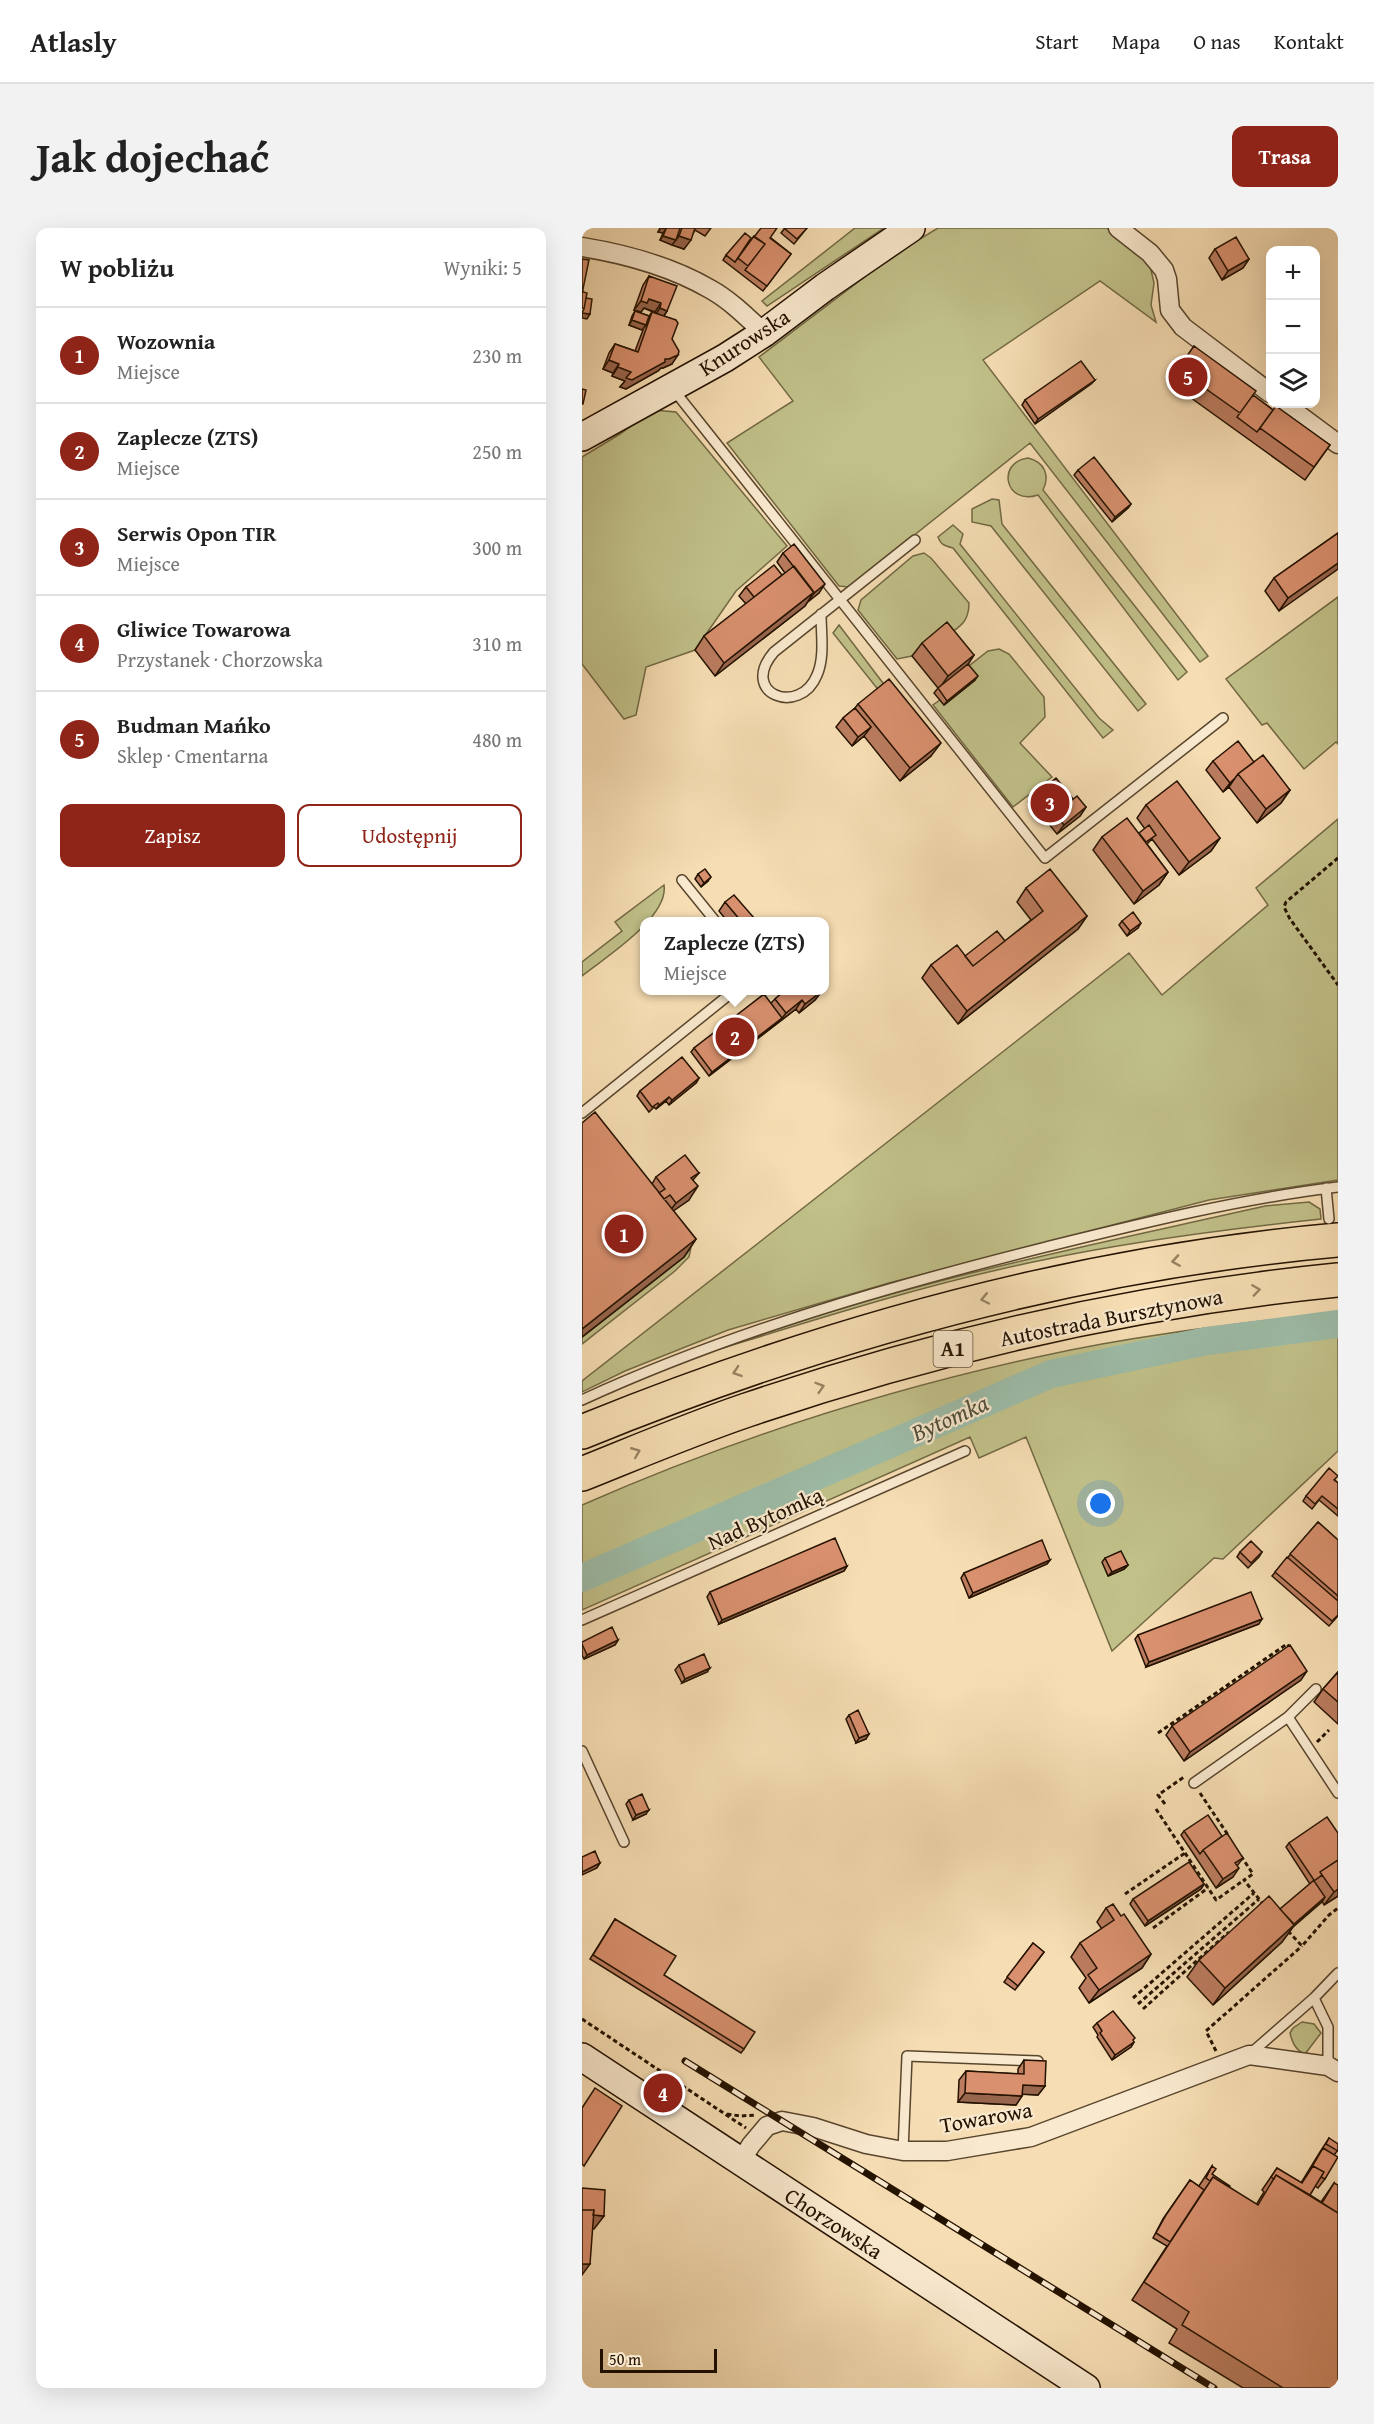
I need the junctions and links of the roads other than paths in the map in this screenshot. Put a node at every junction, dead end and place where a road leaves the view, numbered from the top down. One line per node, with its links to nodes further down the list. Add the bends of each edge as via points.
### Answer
1 (1118, 228): 6 (street, via 1150,253 1164,270 1170,310 1183,327)
2 (905, 232): 4 (main road, Knurowska)
3 (582, 247): 4 (street, via 640,261 711,289)
4 (764, 333): 5 (main road, Knurowska)
5 (672, 387): 8 (main road, Knurowska); 11 (lane)
6 (1266, 390)
7 (1290, 408): 9 (street)
8 (582, 437)
9 (1335, 439)
10 (915, 540): 11 (lane)
11 (840, 599): 12 (lane); 13 (lane, via 1045,858)
12 (821, 614): 12 (lane, via 766,661 765,686 772,696 794,697 814,683 821,659)
13 (1223, 718)
14 (682, 880): 15 (lane)
15 (713, 917)
16 (729, 995): 17 (lane)
17 (582, 1113)
18 (1338, 1187): 19 (lane)
19 (1326, 1188): 20 (lane); 22 (lane, via 1233,1202 956,1269 781,1321)
20 (1334, 1229): 23 (highway, Autostrada Bursztynowa / A1, one-way to 23, via 1272,1246 1148,1266 967,1303 784,1356)
21 (1338, 1280): 25 (highway, Autostrada Bursztynowa / A1, one-way to 21, via 746,1410 901,1362 1147,1306)
22 (582, 1400)
23 (582, 1432)
24 (964, 1451): 26 (lane, Nad Bytomką)
25 (582, 1474)
26 (582, 1620)
27 (1316, 1689): 28 (lane)
28 (1288, 1717): 30 (lane); 31 (lane)
29 (582, 1751): 32 (lane)
30 (1194, 1783)
31 (1338, 1793)
32 (624, 1842)
33 (1338, 1973): 34 (lane, Towarowa)
34 (1314, 1998): 35 (lane, Towarowa); 38 (lane, Towarowa, via 1328,2027)
35 (1249, 2055): 38 (street, Towarowa); 39 (street, Towarowa, via 1031,2137 947,2151)
36 (582, 2057): 40 (main road, Chorzowska)
37 (1038, 2061): 39 (lane, via 906,2056)
38 (1333, 2069)
39 (903, 2151): 40 (street, Towarowa, via 782,2121 767,2126)
40 (741, 2161): 41 (main road, Chorzowska)
41 (1086, 2388)

